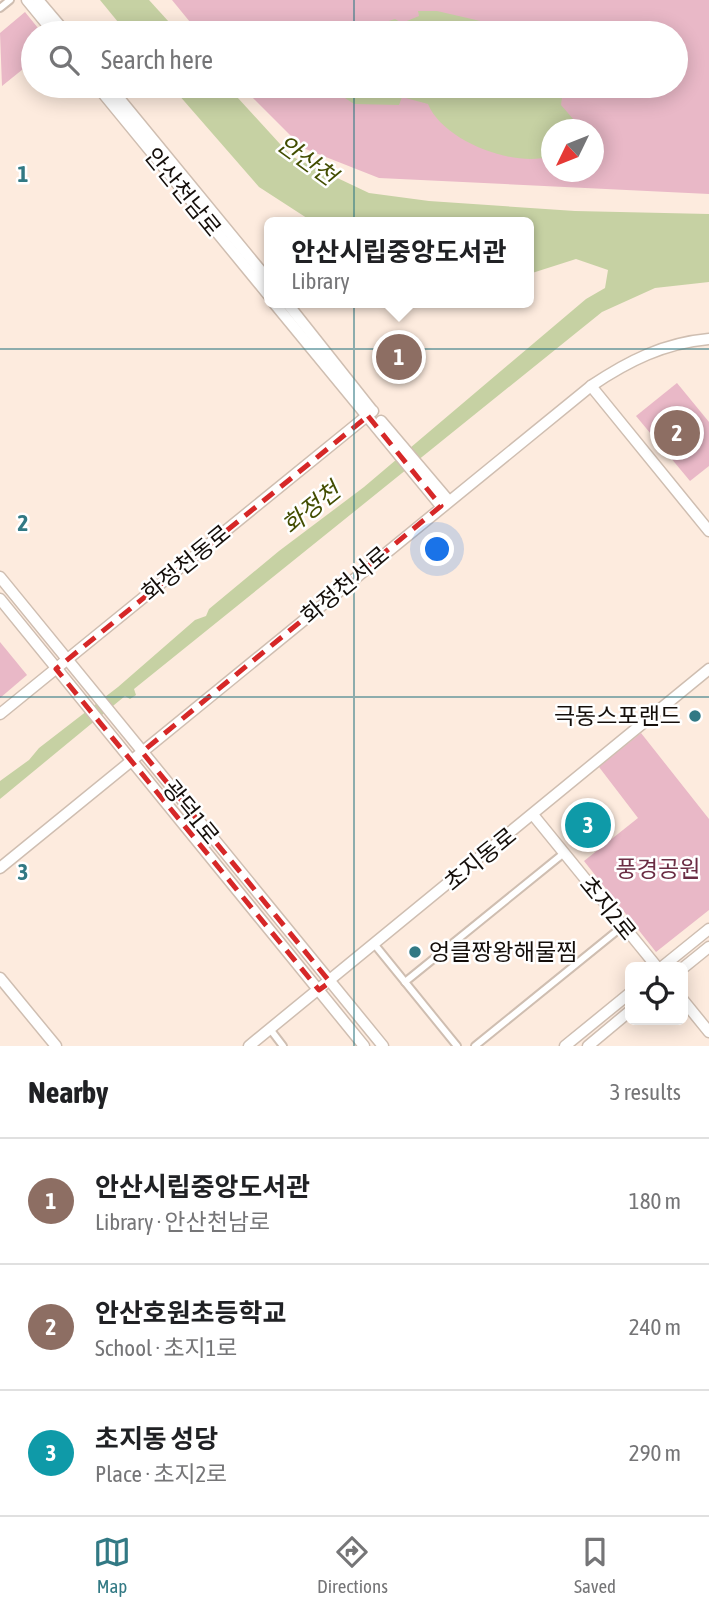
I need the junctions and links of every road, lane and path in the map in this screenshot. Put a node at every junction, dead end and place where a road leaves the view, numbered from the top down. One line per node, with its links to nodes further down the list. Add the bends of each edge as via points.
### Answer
1 (10, 0): 4 (street)
2 (27, 0): 5 (street)
3 (38, 0): 6 (street)
4 (0, 8)
5 (44, 21)
6 (56, 21)
7 (107, 98): 10 (street, 안산천남로)
8 (119, 98): 9 (street, 안산천남로)
9 (264, 275)
10 (264, 290)
11 (278, 308): 15 (street)
12 (291, 308): 15 (street)
13 (709, 339): 14 (street, 화정천서로, via 637,357)
14 (591, 386): 16 (street, 화정천서로); 17 (street)
15 (370, 414): 16 (street); 20 (street, 화정천동로)
16 (445, 503): 24 (street, 화정천서로)
17 (709, 531)
18 (0, 577): 20 (street, 광덕1로)
19 (0, 599): 21 (street, 광덕1로)
20 (68, 660): 21 (street, 화정천동로); 24 (street, 광덕1로)
21 (56, 669): 23 (street, 화정천동로); 25 (street, 광덕1로)
22 (709, 669): 26 (street, 초지동로)
23 (0, 715)
24 (142, 752): 25 (street, 화정천서로); 37 (street, 광덕1로)
25 (131, 761): 28 (street, 화정천서로); 39 (street, 광덕1로)
26 (534, 816): 27 (street, 초지2로); 31 (street, 초지동로)
27 (564, 853): 29 (street, 초지2로); 38 (street)
28 (0, 868)
29 (623, 926): 33 (street, 초지2로); 51 (street)
30 (709, 929): 34 (street)
31 (375, 945): 37 (street, 초지동로); 38 (street)
32 (709, 947): 35 (street)
33 (655, 962)
34 (666, 962)
35 (688, 964)
36 (0, 978): 45 (street)
37 (330, 982): 39 (street, 초지동로); 49 (street, 광덕1로)
38 (405, 982): 50 (street)
39 (319, 990): 43 (street, 초지동로); 48 (street, 광덕1로)
40 (625, 997): 52 (street)
41 (688, 1006): 44 (street)
42 (625, 1015): 53 (street)
43 (270, 1029): 46 (street, 초지동로); 47 (street)
44 (709, 1032)
45 (56, 1046)
46 (249, 1046)
47 (283, 1046)
48 (364, 1046)
49 (383, 1046)
50 (457, 1046)
51 (475, 1046)
52 (565, 1046)
53 (588, 1046)

